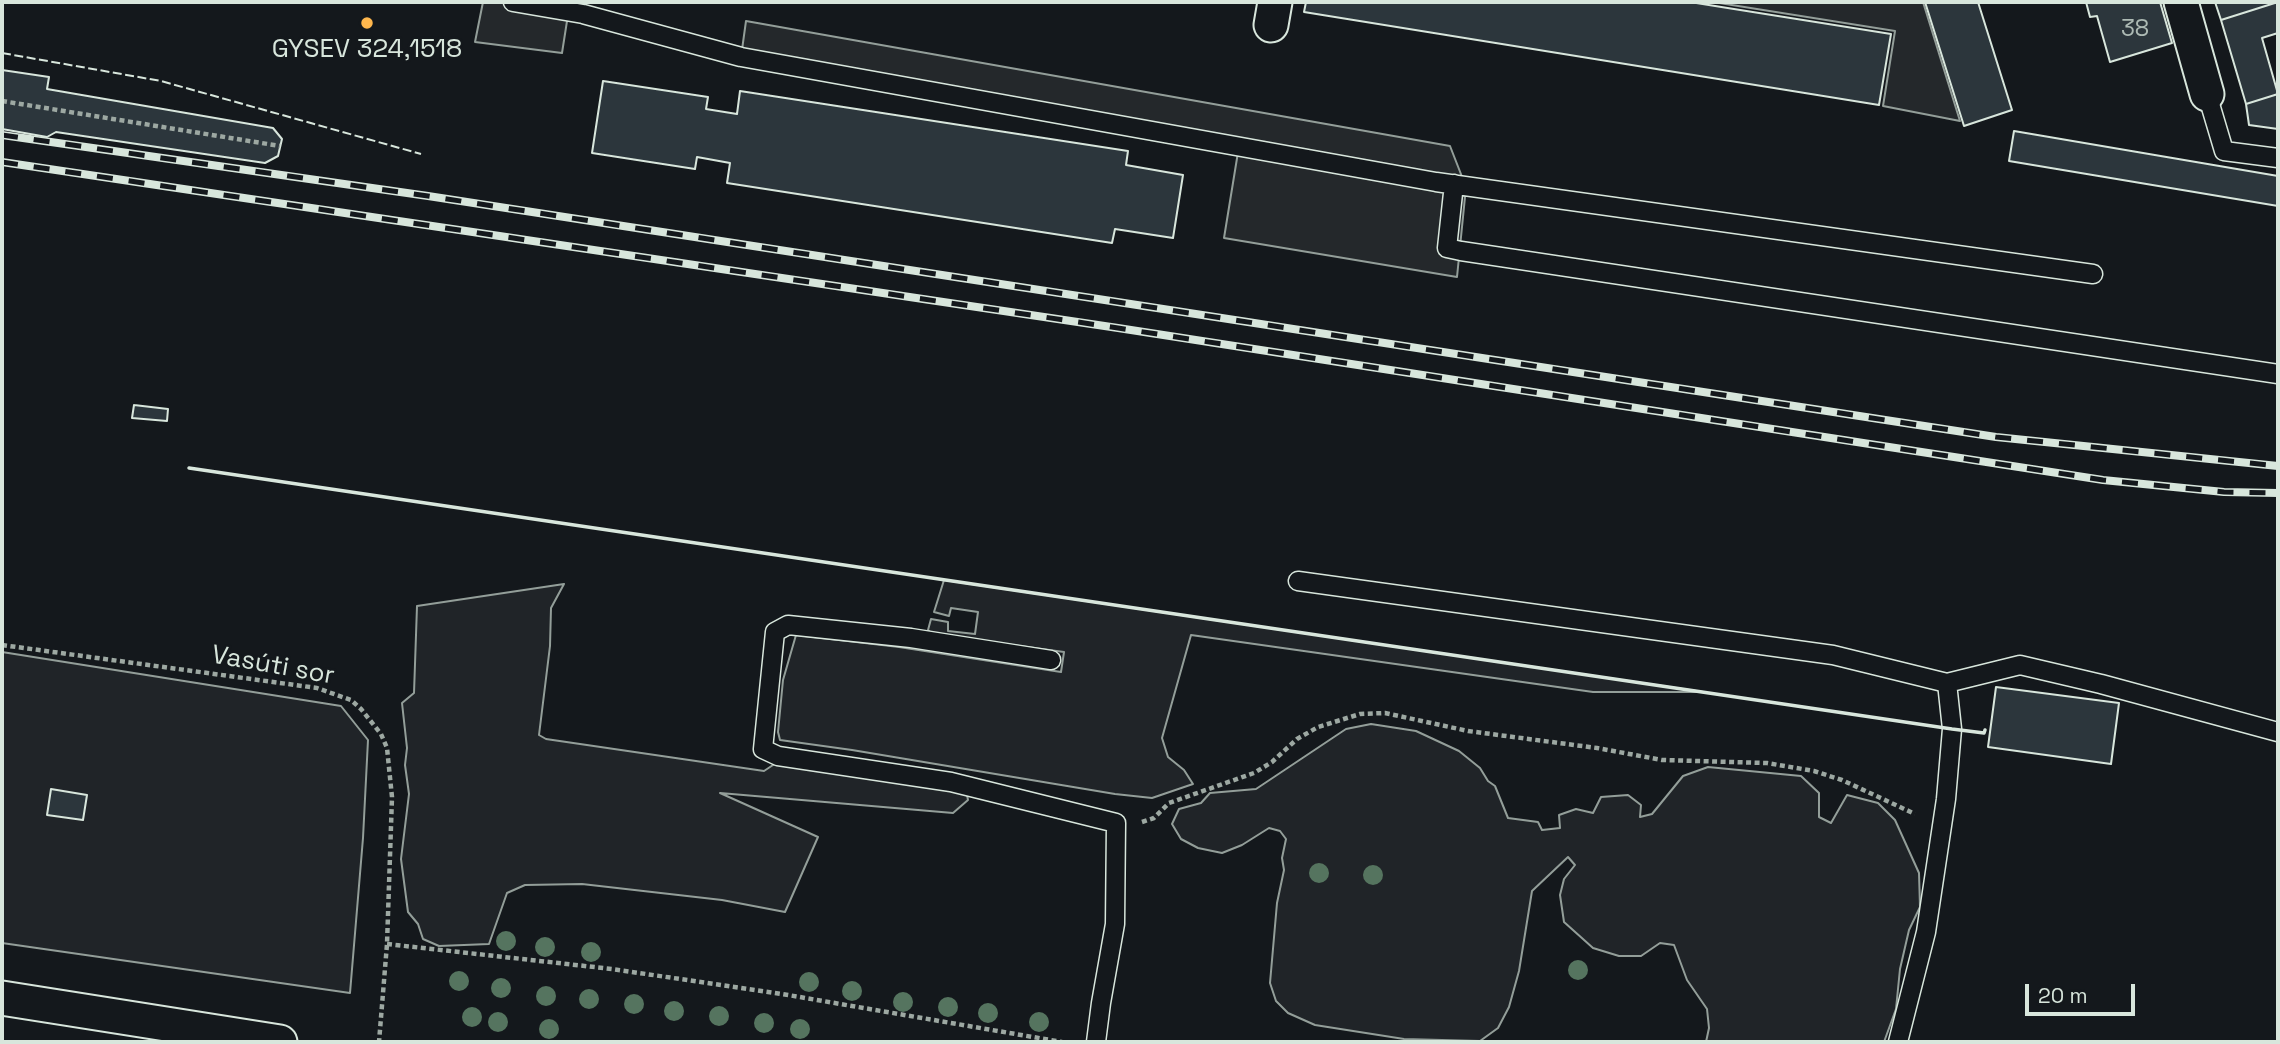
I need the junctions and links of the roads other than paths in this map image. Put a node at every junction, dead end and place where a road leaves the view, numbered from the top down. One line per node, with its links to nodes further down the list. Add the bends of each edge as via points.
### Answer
1 (513, 2): 3 (lane)
2 (2181, 2): 4 (street)
3 (584, 8): 6 (lane, via 741,57)
4 (2207, 94): 5 (lane, via 2224,151)
5 (2278, 158)
6 (1454, 184): 7 (lane); 8 (lane, via 1447,248)
7 (2093, 274)
8 (2278, 374)
9 (1298, 581): 11 (lane, via 1833,655)
10 (1051, 660): 15 (lane, via 788,625 775,632 763,749 778,756 951,782 1116,823 1115,924)
11 (1947, 683): 12 (lane, via 2020,664); 16 (lane, via 1952,729 1943,821 1926,932)
12 (2278, 732)
13 (2, 998): 14 (street)
14 (280, 1042)
15 (1097, 1042)
16 (1898, 1042)

